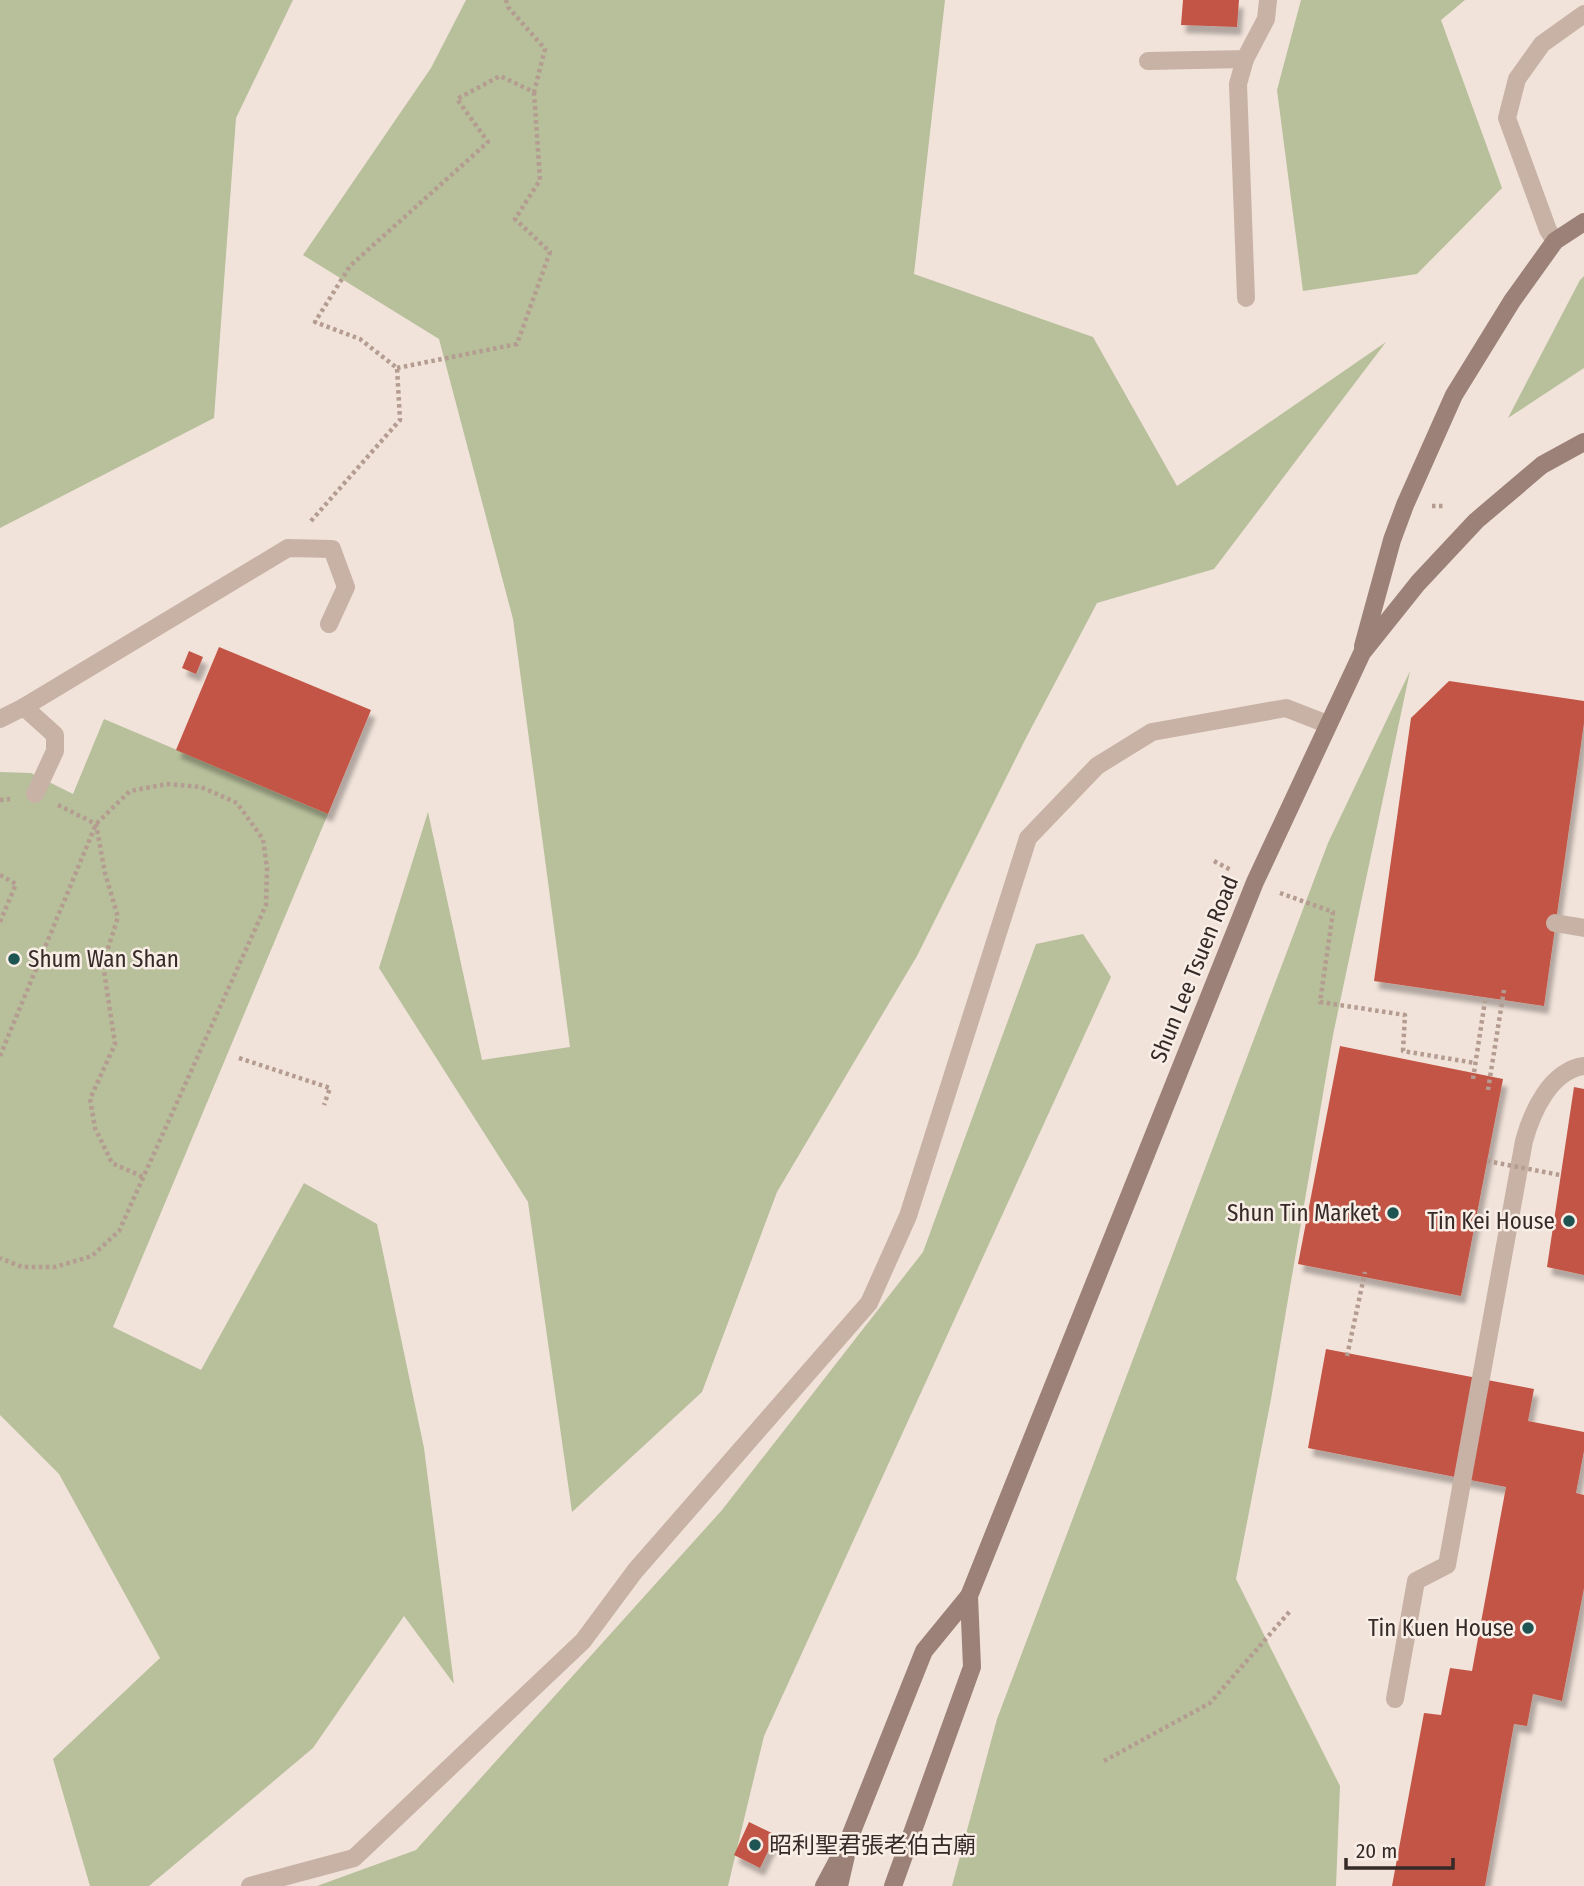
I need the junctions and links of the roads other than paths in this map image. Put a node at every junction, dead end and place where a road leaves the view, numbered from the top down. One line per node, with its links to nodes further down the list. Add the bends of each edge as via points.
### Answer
1 (1268, 0): 3 (lane, via 1266,19)
2 (1584, 14): 6 (lane, via 1542,44 1517,79 1507,118)
3 (1245, 59): 4 (lane); 7 (lane, via 1238,84)
4 (1148, 61)
5 (1584, 222): 6 (main road)
6 (1555, 241): 10 (main road, via 1454,395 1392,540)
7 (1246, 298)
8 (1584, 442): 10 (main road, Shun Lee Tsuen Road, via 1542,465 1476,522 1418,583)
9 (329, 624): 11 (lane, via 346,587 332,549 288,548)
10 (1362, 653): 13 (main road, Shun Lee Tsuen Road)
11 (24, 707): 12 (lane); 14 (lane, via 55,735 55,751)
12 (0, 719)
13 (1327, 724): 18 (main road, Shun Lee Tsuen Road, via 1255,882); 21 (lane, via 1286,708 1152,732 1097,766 1028,838 908,1216 869,1303 635,1571 583,1640 354,1858)
14 (35, 794)
15 (1555, 923): 16 (lane)
16 (1584, 928)
17 (1584, 1066): 19 (lane, via 1551,1085 1533,1112 1524,1141 1447,1565 1416,1581)
18 (970, 1597): 20 (main road, Shun Lee Tsuen Road, via 924,1651); 24 (main road, Shun Lee Tsuen Road, via 972,1667)
19 (1395, 1699)
20 (851, 1834): 22 (main road); 23 (main road, Shun Lee Tsuen Road)
21 (250, 1886)
22 (824, 1886)
23 (839, 1886)
24 (893, 1886)

